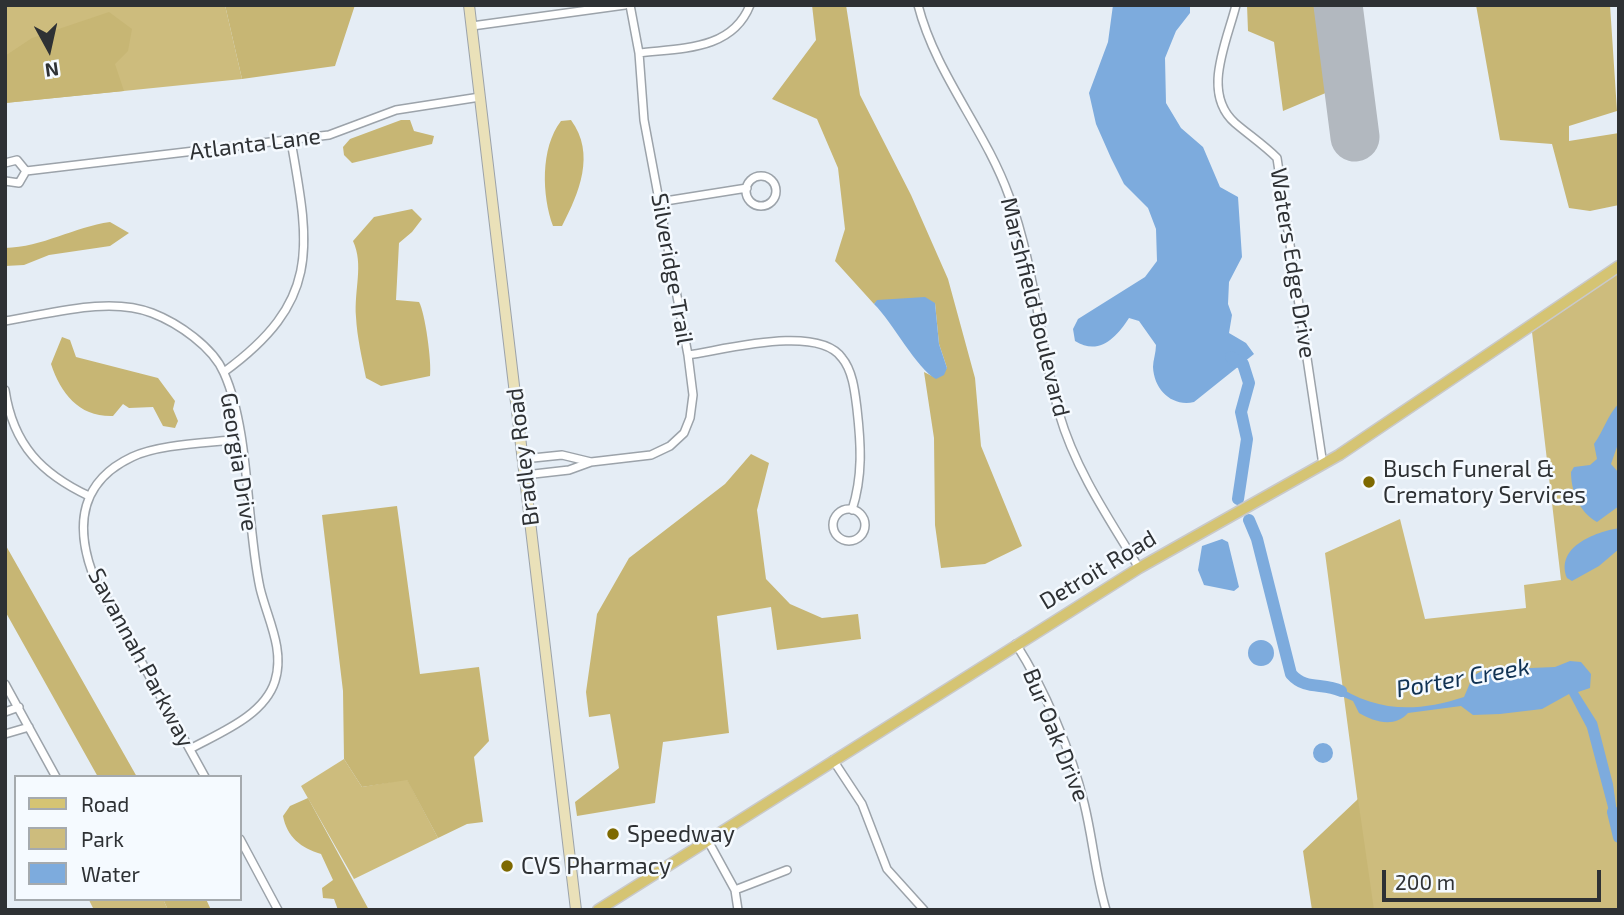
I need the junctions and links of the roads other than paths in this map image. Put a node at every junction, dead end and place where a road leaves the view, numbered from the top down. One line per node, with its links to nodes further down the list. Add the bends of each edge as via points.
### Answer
1 (469, 5): 6 (street, Bradley Road)
2 (627, 5): 6 (street); 7 (street, Silveridge Trail)
3 (750, 5): 7 (street, via 730,35 698,46)
4 (918, 5): 27 (street, Marshfield Boulevard, via 951,85 997,163 1018,219 1060,416 1102,508)
5 (1236, 5): 23 (street, Waters Edge Drive, via 1216,84 1218,98 1234,122 1278,158)
6 (472, 26): 8 (street, Bradley Road)
7 (639, 53): 14 (street, Silveridge Trail, via 644,120)
8 (480, 97): 9 (street, Atlanta Lane, via 396,110 329,135); 21 (street, Bradley Road)
9 (291, 141): 11 (street, Atlanta Lane); 18 (street, via 304,214 305,252 298,289 277,326)
10 (5, 163): 11 (street, Atlanta Lane, via 17,160)
11 (26, 171): 12 (street, Atlanta Lane, via 19,183)
12 (5, 181)
13 (747, 188): 13 (street, via 761,176 770,179 776,192 769,204 760,205 751,201); 14 (street)
14 (659, 202): 17 (street, Silveridge Trail)
15 (1619, 266): 23 (main road, Detroit Road)
16 (5, 321): 18 (street, Georgia Drive, via 95,308 134,308 168,321 201,343)
17 (688, 355): 22 (street, Silveridge Trail, via 693,395 684,433 651,454); 26 (street, via 813,340 842,357 855,393 861,446)
18 (224, 372): 20 (street, Georgia Drive)
19 (5, 390): 25 (street, via 24,445 58,482)
20 (240, 439): 25 (street, via 133,456 110,471); 34 (street, Georgia Drive, via 251,541 275,633 275,681 264,702)
21 (523, 459): 22 (street, Silveridge Trail, via 559,454); 24 (street, Bradley Road)
22 (591, 462): 24 (street, Silveridge Trail, via 569,470)
23 (1323, 465): 27 (main road, Detroit Road)
24 (525, 475): 43 (street, Bradley Road)
25 (89, 496): 34 (street, Savannah Parkway, via 81,537 92,572)
26 (852, 510): 26 (street, via 864,520 864,530 847,541 835,532 833,522 838,514)
27 (1139, 568): 28 (main road, Detroit Road)
28 (1016, 644): 35 (main road, Detroit Road); 47 (street, Bur Oak Drive, via 1040,685 1082,795)
29 (5, 684): 30 (street)
30 (19, 707): 31 (street); 32 (street)
31 (5, 712)
32 (29, 727): 33 (street); 36 (street)
33 (5, 734)
34 (190, 749): 37 (street, Savannah Parkway)
35 (833, 759): 38 (main road, Detroit Road); 46 (street, via 862,804 887,869)
36 (55, 775)
37 (204, 775)
38 (707, 839): 41 (street); 44 (main road, Detroit Road)
39 (242, 843): 42 (street)
40 (787, 870): 41 (street)
41 (735, 890): 45 (street)
42 (278, 910)
43 (576, 910)
44 (598, 910)
45 (738, 910)
46 (924, 910)
47 (1106, 910)

